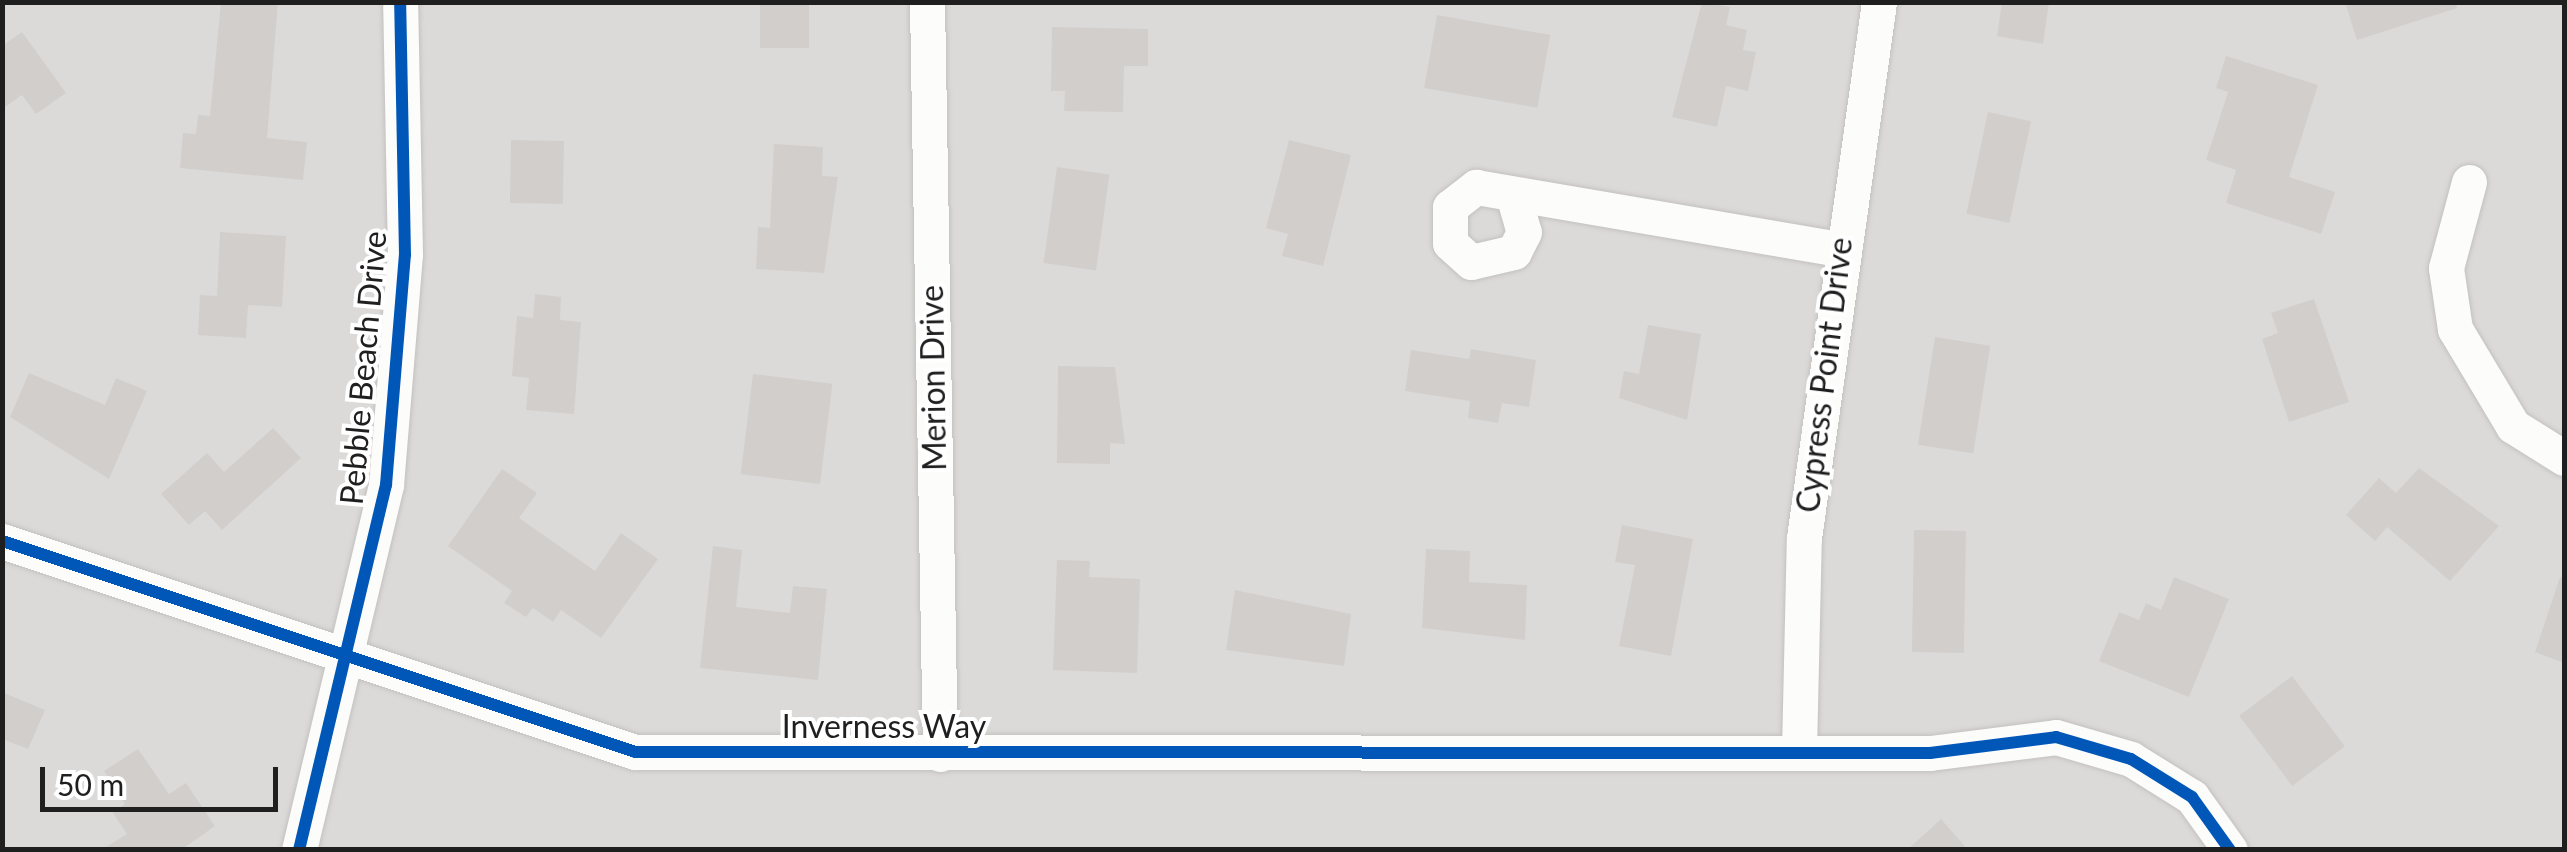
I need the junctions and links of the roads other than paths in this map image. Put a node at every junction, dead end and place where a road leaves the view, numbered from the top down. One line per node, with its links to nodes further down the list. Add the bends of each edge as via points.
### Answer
1 (400, 2): 9 (street, Pebble Beach Drive, via 403,274 386,485)
2 (926, 2): 11 (street, Merion Drive)
3 (1879, 2): 6 (street, Cypress Point Drive)
4 (2469, 182): 7 (street, via 2446,268 2455,329 2514,426)
5 (1514, 198): 6 (street, via 1569,199)
6 (1839, 250): 10 (street, Cypress Point Drive, via 1804,538)
7 (2564, 458)
8 (2, 541): 9 (street, Inverness Way)
9 (347, 654): 11 (street, Inverness Way, via 635,752); 12 (street, Pebble Beach Drive)
10 (1799, 751): 11 (street, Inverness Way); 13 (street, Inverness Way, via 1930,753 2056,737 2131,759 2192,796)
11 (940, 754)
12 (299, 850)
13 (2230, 850)

